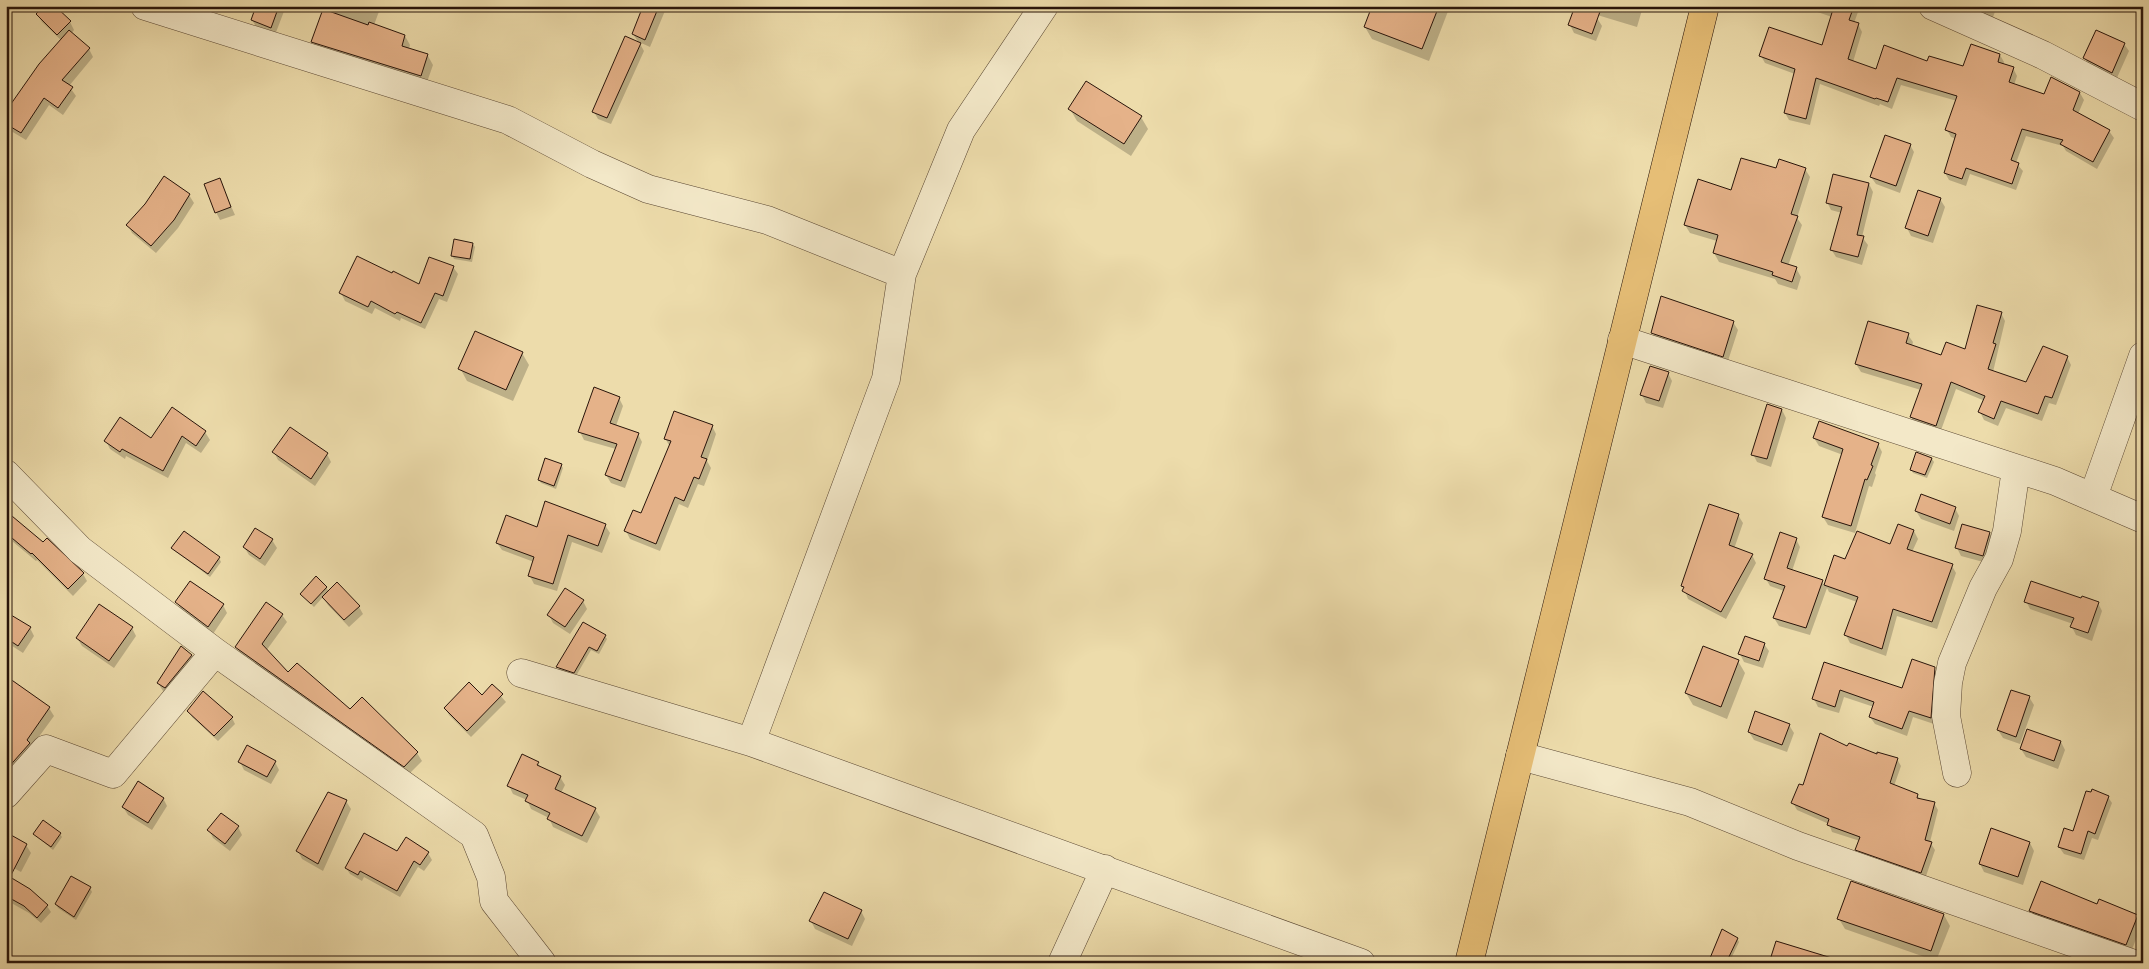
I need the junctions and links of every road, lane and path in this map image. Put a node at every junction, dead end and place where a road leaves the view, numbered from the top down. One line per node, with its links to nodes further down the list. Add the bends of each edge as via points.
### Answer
1 (146, 6): 6 (street, via 508,120 648,189 766,220)
2 (1044, 6): 6 (street, via 961,130)
3 (1705, 6): 7 (main road)
4 (1933, 6): 5 (street, via 2043,55)
5 (2143, 107)
6 (902, 274): 15 (street, via 886,379)
7 (1622, 340): 9 (street); 16 (main road)
8 (2143, 356): 11 (street)
9 (2016, 468): 11 (street); 17 (street, via 2007,531 1999,559 1983,588 1952,663 1948,683 1946,716)
10 (6, 474): 13 (street, via 80,550)
11 (2093, 498): 12 (street)
12 (2143, 519)
13 (215, 652): 18 (street, via 113,774 46,749); 20 (street, via 474,835 491,877 494,902)
14 (521, 673): 15 (street)
15 (751, 742): 19 (street)
16 (1520, 756): 23 (main road); 24 (street, via 1690,802 1798,846)
17 (1957, 773)
18 (6, 794)
19 (1105, 869): 21 (street); 22 (street)
20 (542, 963)
21 (1062, 963)
22 (1362, 963)
23 (1469, 963)
24 (2131, 963)

